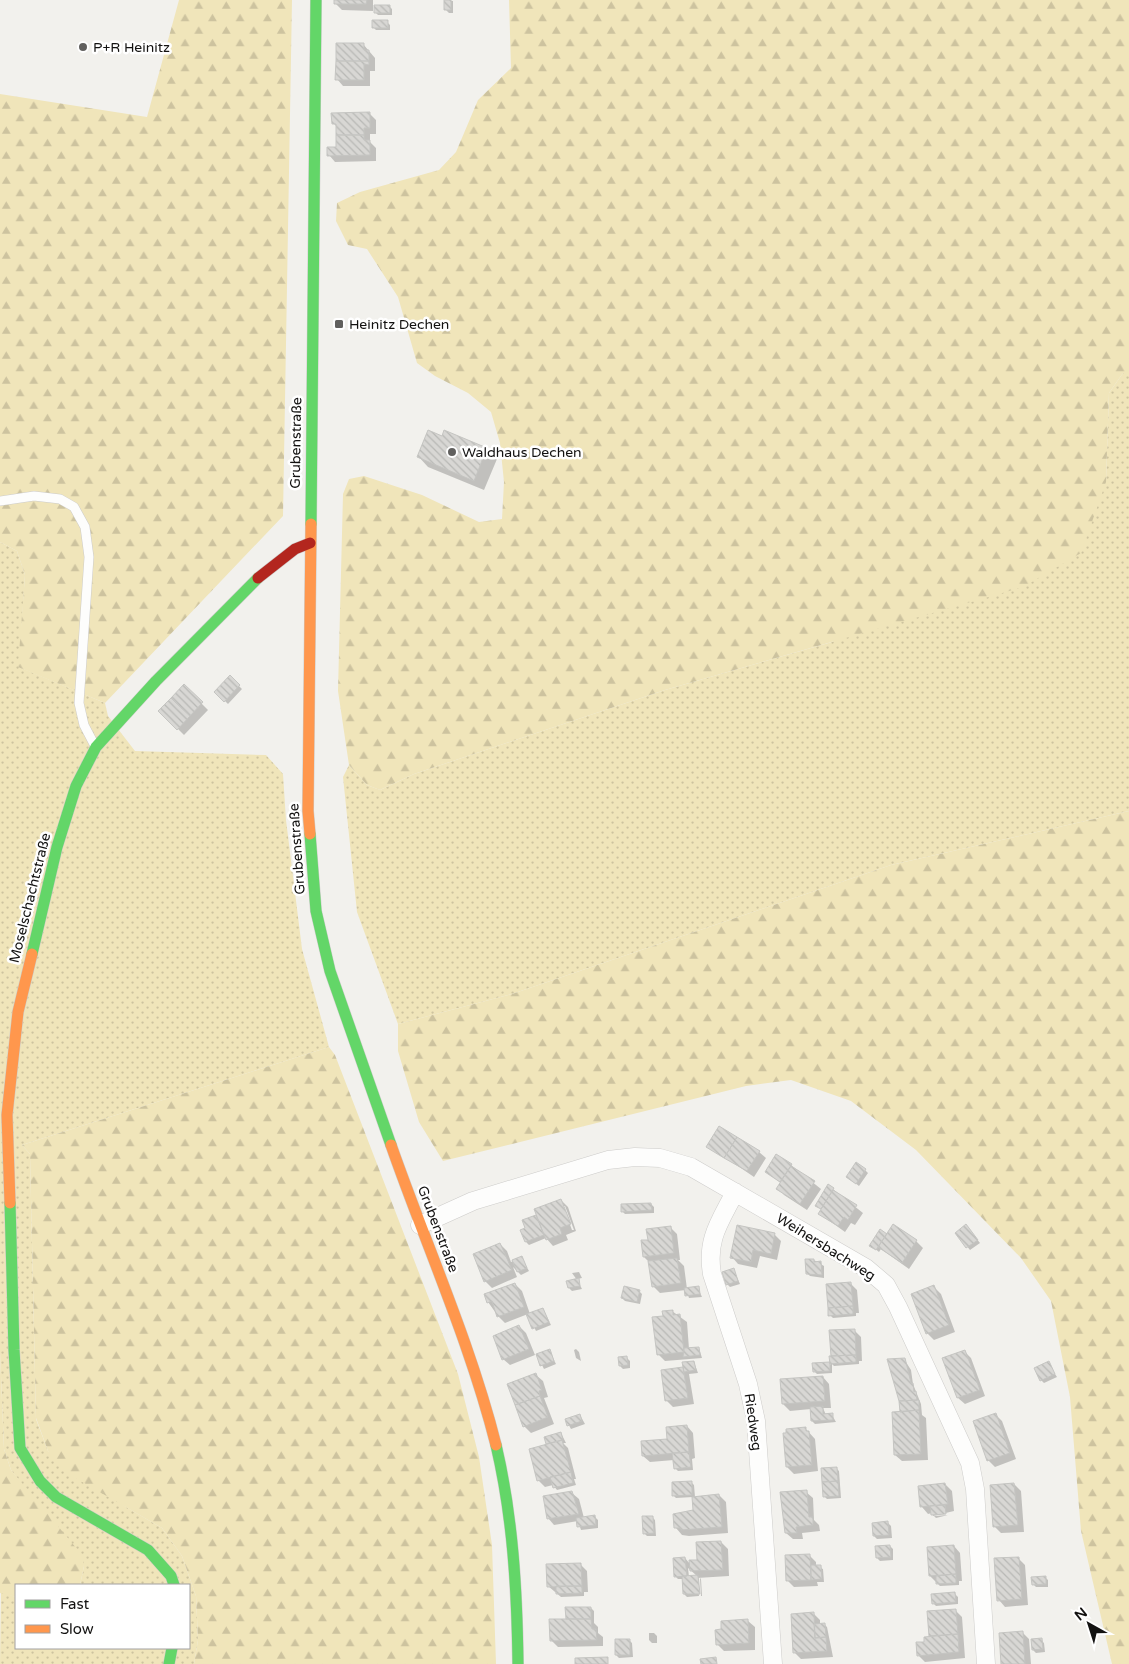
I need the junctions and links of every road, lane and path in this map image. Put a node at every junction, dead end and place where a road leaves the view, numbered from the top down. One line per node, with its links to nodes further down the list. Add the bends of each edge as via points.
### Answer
1 (316, 0): 3 (street, Grubenstraße)
2 (0, 501): 4 (lane, via 34,496 60,499 74,507 85,527 89,557 79,703 84,725)
3 (310, 543): 4 (street, Moselschachtstraße, via 295,549 267,569); 6 (street, Grubenstraße, via 308,811 316,911 330,972)
4 (96, 747): 7 (street, Moselschachtstraße, via 76,786 57,847 18,1012 7,1115 18,1428 20,1448 40,1481 56,1497 148,1550 171,1576)
5 (735, 1192): 6 (street, Weihersbachweg, via 691,1167 660,1158 635,1157 608,1160 473,1201); 11 (street, Riedweg, via 712,1239 709,1255 756,1421); 12 (street, Weihersbachweg, via 866,1268 886,1285 898,1307 970,1463 975,1489)
6 (420, 1225): 10 (street, Grubenstraße, via 462,1334 486,1406 501,1467 516,1586)
7 (174, 1584)
8 (172, 1649): 9 (street)
9 (170, 1664)
10 (518, 1664)
11 (773, 1664)
12 (986, 1664)

